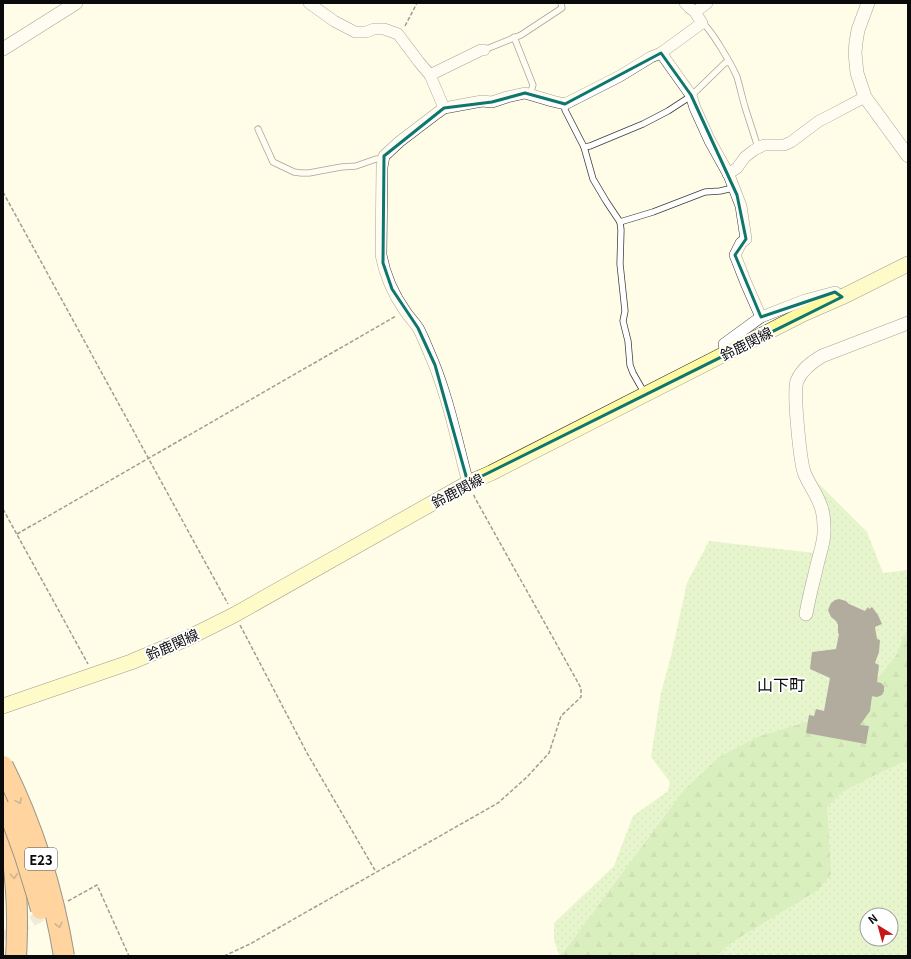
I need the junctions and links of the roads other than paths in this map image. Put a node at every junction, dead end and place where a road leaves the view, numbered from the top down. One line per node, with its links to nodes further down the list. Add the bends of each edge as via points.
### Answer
1 (76, 3): 10 (street)
2 (310, 3): 14 (street, via 334,21 355,32 384,29 398,34)
3 (561, 3): 9 (lane, via 562,8)
4 (685, 3): 7 (street)
5 (707, 3): 7 (street)
6 (868, 3): 17 (street, via 858,30 855,53)
7 (696, 12): 8 (street)
8 (702, 23): 12 (street); 13 (lane, via 716,39)
9 (514, 37): 11 (lane); 15 (lane, via 533,85)
10 (3, 49)
11 (484, 50): 14 (street)
12 (661, 52): 16 (street); 18 (street)
13 (729, 62): 16 (lane); 22 (lane, via 737,77)
14 (430, 75): 19 (street)
15 (530, 94): 18 (street); 19 (street)
16 (691, 96): 21 (lane, via 643,124); 25 (street, via 710,141)
17 (865, 97): 22 (street, via 819,121 791,142); 23 (street)
18 (565, 104): 21 (lane, via 565,110)
19 (444, 108): 24 (street, via 399,142)
20 (258, 129): 24 (lane, via 273,162 294,172 309,173)
21 (584, 147): 27 (lane, via 593,179)
22 (758, 148): 25 (street)
23 (908, 156)
24 (383, 159): 34 (street, via 381,255 388,280 405,312 418,328 435,365)
25 (728, 174): 26 (street)
26 (733, 188): 27 (lane, via 705,192); 30 (street, via 741,206 746,239 735,255)
27 (620, 222): 33 (lane, via 620,264 625,311 623,321 630,365)
28 (908, 264): 29 (main road, 鈴鹿関線)
29 (842, 297): 30 (street, via 835,292 805,300); 32 (main road, 鈴鹿関線)
30 (761, 317): 32 (street, via 724,344)
31 (908, 323): 35 (street, via 822,356 807,367 797,382 796,401 804,473 821,505 824,528 824,539)
32 (726, 353): 33 (main road, 鈴鹿関線)
33 (645, 394): 34 (main road, 鈴鹿関線)
34 (468, 483): 36 (main road, 鈴鹿関線, via 234,615 186,639 131,662)
35 (806, 614)
36 (3, 706)
37 (3, 766): 43 (highway, E23, one-way to 43, bridge, via 39,852)
38 (3, 797): 41 (highway, one-way to 41, via 15,878); 42 (highway, E23, bridge, via 37,895)
39 (3, 909): 40 (highway)
40 (3, 955)
41 (16, 956)
42 (50, 956)
43 (64, 956)

